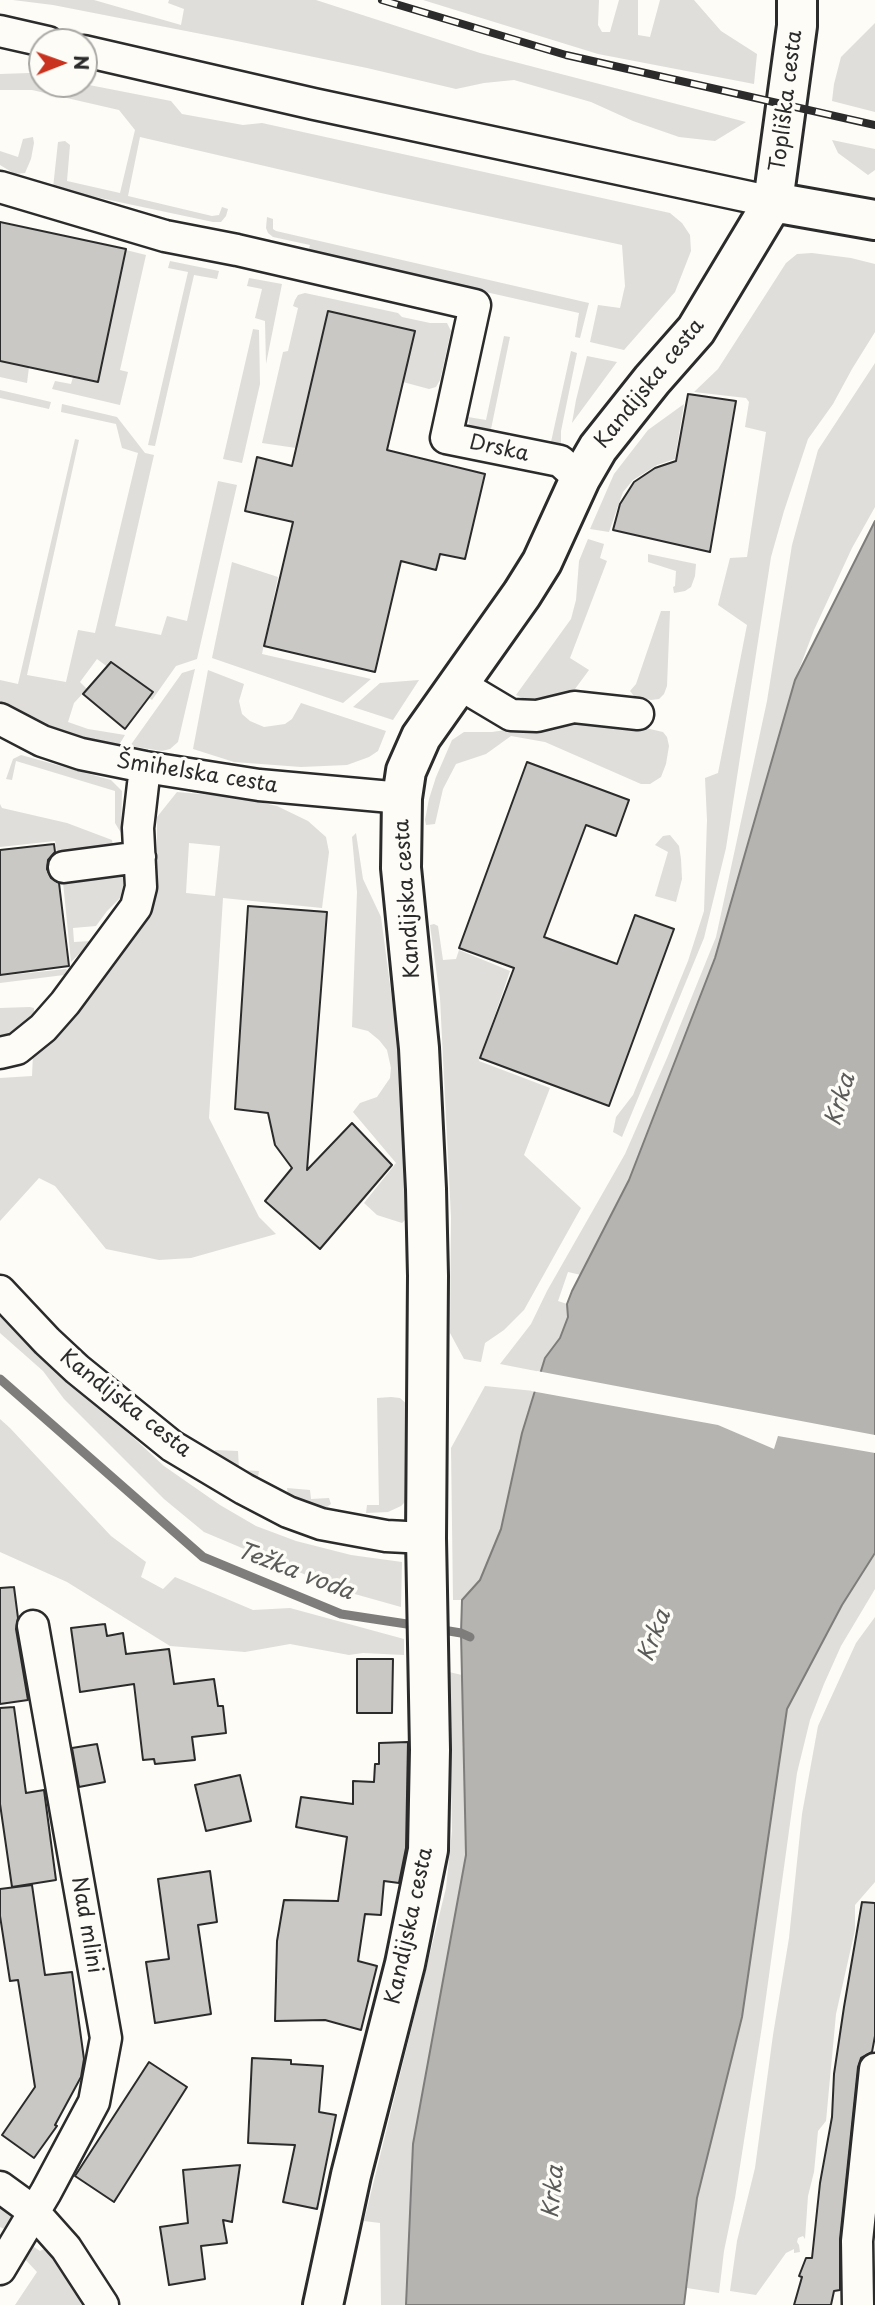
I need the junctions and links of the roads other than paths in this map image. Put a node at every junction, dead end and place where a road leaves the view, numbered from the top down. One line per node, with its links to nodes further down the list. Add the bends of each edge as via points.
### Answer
1 (797, 0): 6 (main road, Topliška cesta)
2 (0, 31): 3 (street)
3 (28, 37)
4 (98, 54): 6 (street)
5 (0, 187): 8 (street, Drska, via 165,236 474,306 446,438 560,461)
6 (773, 202): 7 (main road); 8 (main road, Kandijska cesta, via 696,330 598,448)
7 (859, 216)
8 (580, 479): 9 (main road, Kandijska cesta, via 542,562)
9 (459, 684): 10 (street, via 510,715 537,716 574,707); 13 (main road, Kandijska cesta, via 421,737 406,771)
10 (638, 714)
11 (0, 719): 12 (street, Šmihelska cesta, via 55,746)
12 (145, 767): 13 (street, Šmihelska cesta, via 259,785); 14 (street, via 139,807)
13 (402, 798): 18 (main road, Kandijska cesta, via 401,867 419,1048 426,1189)
14 (140, 858): 15 (street); 16 (street, via 136,907 43,1027 17,1049)
15 (64, 867)
16 (0, 1053)
17 (0, 1291): 18 (street, Kandijska cesta, via 85,1376 172,1446 288,1512 321,1524 386,1536)
18 (426, 1551): 25 (main road, Kandijska cesta, via 428,1850)
19 (33, 1626): 22 (street, Nad mlini, via 106,2038 94,2102)
20 (875, 2069): 26 (street, via 858,2241)
21 (0, 2187): 22 (street)
22 (33, 2211): 23 (street, Nad mlini); 24 (street, via 66,2248)
23 (0, 2269)
24 (103, 2305)
25 (323, 2305)
26 (858, 2305)

